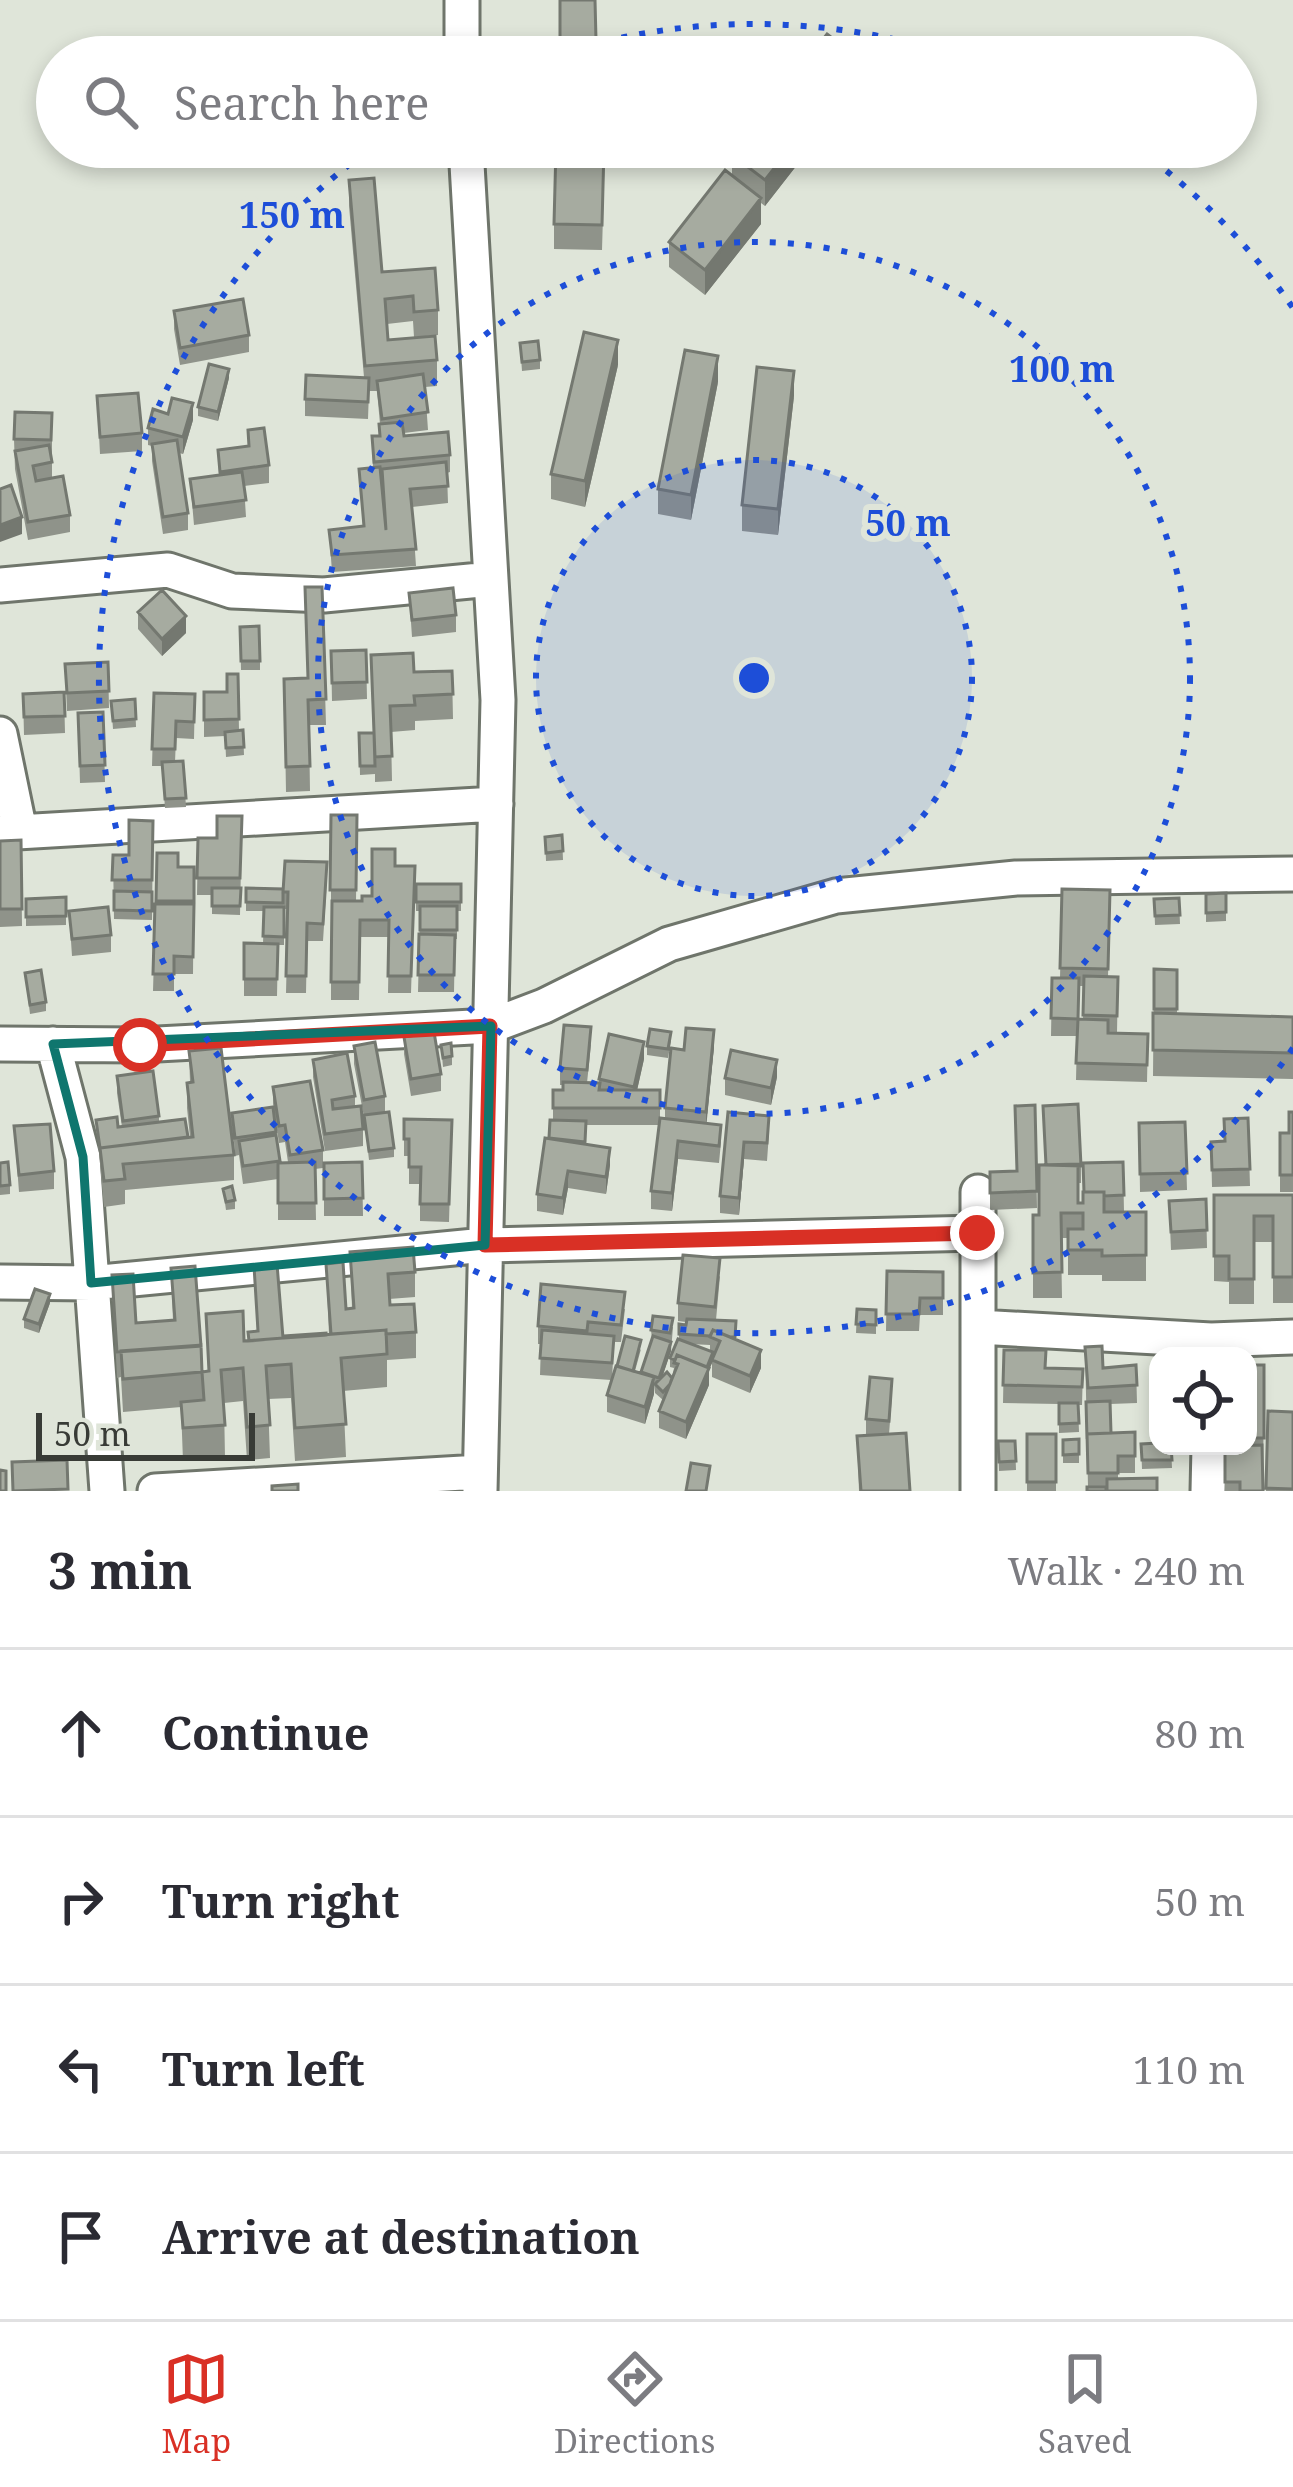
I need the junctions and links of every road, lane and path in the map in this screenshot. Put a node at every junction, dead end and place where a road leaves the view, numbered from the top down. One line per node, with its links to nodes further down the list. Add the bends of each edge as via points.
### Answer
1 (462, 0): 2 (street)
2 (462, 36)
3 (467, 168): 4 (street)
4 (491, 579): 5 (street, via 323,595 232,591 168,570); 7 (street)
5 (0, 585)
6 (0, 734): 8 (street)
7 (496, 804): 8 (street); 10 (street)
8 (10, 832)
9 (1293, 874): 10 (street, via 1016,878 836,896 669,944)
10 (490, 1026): 12 (street); 15 (street)
11 (0, 1044): 12 (street)
12 (53, 1044): 17 (street, via 83,1157)
13 (978, 1192): 14 (street)
14 (977, 1233): 15 (street); 18 (street)
15 (485, 1245): 17 (street); 23 (street)
16 (0, 1282): 17 (street)
17 (91, 1283): 24 (street)
18 (978, 1327): 20 (street); 26 (street)
19 (1293, 1336): 21 (street)
20 (1200, 1347)
21 (1218, 1347)
22 (1209, 1455): 27 (street)
23 (480, 1482): 25 (street)
24 (106, 1491)
25 (155, 1491)
26 (978, 1491)
27 (1208, 1491)

